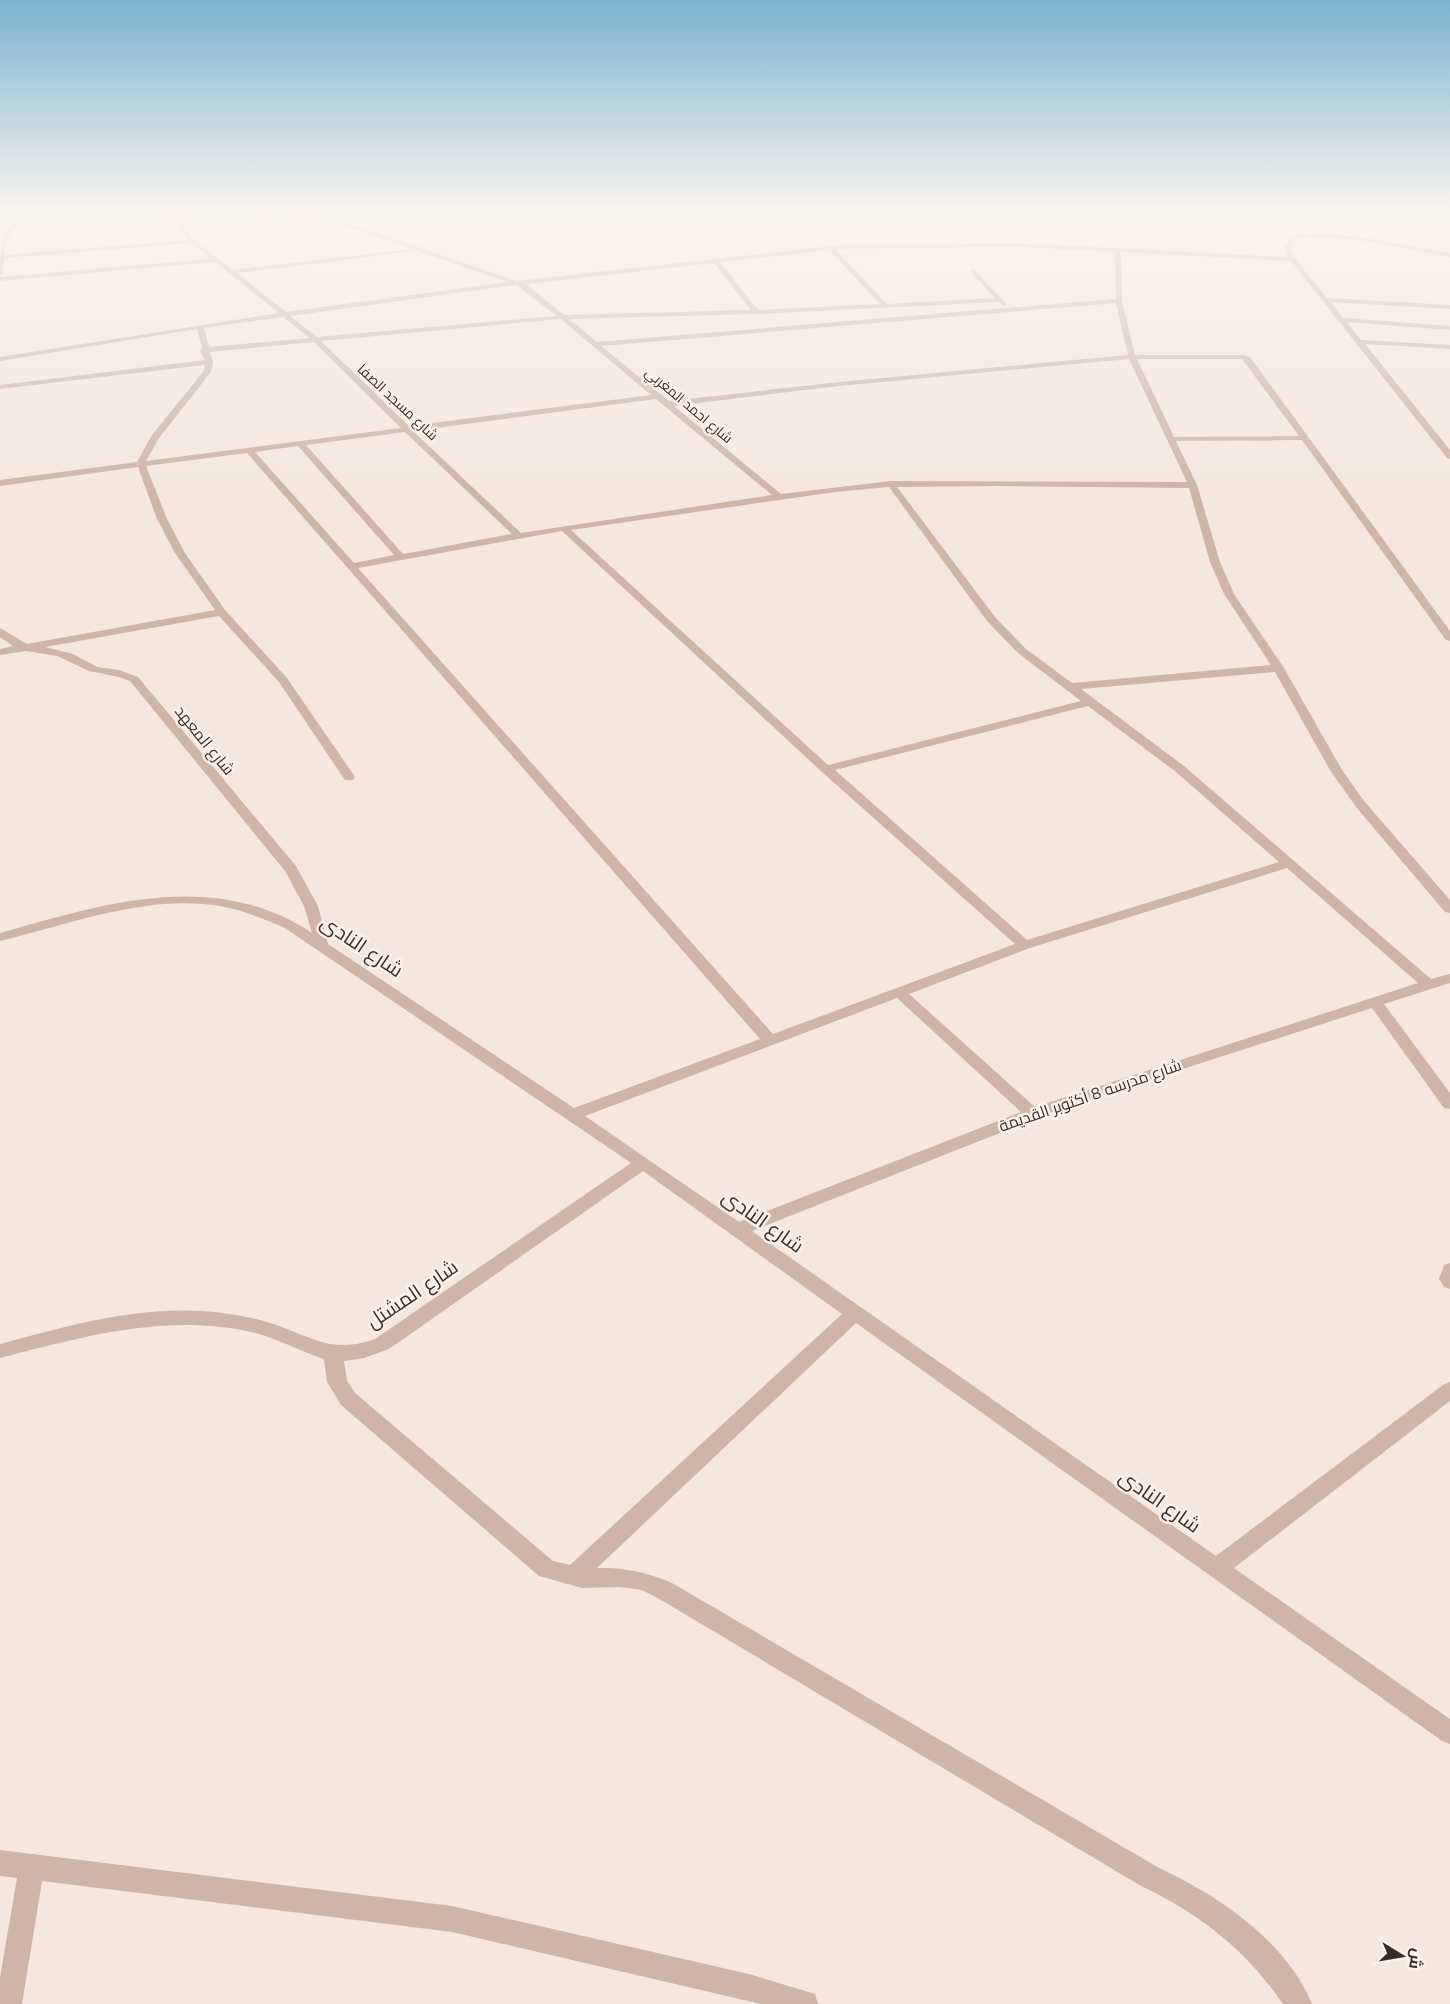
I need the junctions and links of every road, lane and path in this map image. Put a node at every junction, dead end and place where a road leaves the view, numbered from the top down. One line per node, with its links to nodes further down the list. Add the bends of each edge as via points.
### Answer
1 (273, 306): 14 (street, شارع مسجد الصفا)
2 (346, 306): 14 (street)
3 (549, 306): 15 (street, شارع احمد المغربي)
4 (751, 306): 13 (street)
5 (875, 306): 13 (street)
6 (1006, 306): 12 (street)
7 (1057, 306): 12 (street)
8 (1120, 306): 24 (street)
9 (1330, 306): 16 (street)
10 (1424, 306): 11 (street)
11 (1450, 307)
12 (1010, 309): 21 (street)
13 (756, 312): 15 (street)
14 (283, 314): 17 (street); 19 (street, شارع مسجد الصفا)
15 (563, 317): 19 (street); 21 (street, شارع احمد المغربي)
16 (1341, 320): 18 (street); 20 (street)
17 (200, 326): 23 (street); 25 (street)
18 (1450, 328)
19 (315, 339): 23 (street); 30 (street, شارع مسجد الصفا)
20 (1358, 342): 22 (street); 35 (street)
21 (595, 344): 28 (street, شارع احمد المغربي)
22 (1450, 347)
23 (204, 351): 26 (street)
24 (1132, 357): 29 (street); 31 (street, via 1230,355 1247,359); 32 (street)
25 (0, 359)
26 (209, 362): 27 (street); 36 (street, via 207,372 155,437)
27 (0, 387)
28 (658, 396): 29 (street, شارع احمد المغربي); 30 (street)
29 (667, 404): 40 (street, شارع احمد المغربي)
30 (407, 429): 33 (street); 42 (street, شارع مسجد الصفا)
31 (1304, 438): 32 (street); 47 (street)
32 (1172, 439): 39 (street)
33 (301, 444): 34 (street); 43 (street)
34 (249, 450): 36 (street); 44 (street)
35 (1450, 456)
36 (141, 464): 37 (street); 45 (street, via 180,553)
37 (0, 483)
38 (891, 484): 39 (street); 40 (street); 51 (street, via 991,618 1022,651)
39 (1193, 485): 50 (street, via 1215,562 1229,594)
40 (778, 496): 41 (street)
41 (564, 528): 42 (street); 53 (street)
42 (519, 536): 43 (street)
43 (401, 557): 44 (street)
44 (352, 566): 64 (street)
45 (221, 612): 48 (street); 54 (street, via 283,680)
46 (0, 631): 48 (street, شارع المعهد)
47 (1450, 638)
48 (23, 648): 49 (street); 59 (street, شارع المعهد, via 62,654 90,668 134,679 291,869 318,920)
49 (0, 652)
50 (1278, 668): 51 (street); 56 (street, via 1360,804)
51 (1069, 687): 52 (street)
52 (1090, 702): 53 (street); 55 (street, via 1180,770)
53 (826, 769): 58 (street)
54 (349, 777)
55 (1290, 863): 58 (street); 61 (street)
56 (1450, 909)
57 (0, 937): 59 (street, شارع النادى, via 124,905 198,899 242,905 272,915)
58 (1025, 945): 62 (street)
59 (321, 946): 67 (street, شارع النادى)
60 (1450, 978): 61 (street, شارع مدرسه 8 أكتوبر القديمة)
61 (1429, 984): 63 (street, شارع مدرسه 8 أكتوبر القديمة)
62 (900, 993): 64 (street); 66 (street)
63 (1375, 1002): 65 (street); 66 (street, شارع مدرسه 8 أكتوبر القديمة)
64 (771, 1042): 67 (street)
65 (1450, 1104)
66 (1032, 1113): 69 (street, شارع مدرسه 8 أكتوبر القديمة)
67 (573, 1115): 68 (street, شارع النادى)
68 (643, 1163): 69 (street, شارع النادى); 74 (street, شارع المشتل, via 382,1344 350,1354)
69 (737, 1230): 72 (street, شارع النادى)
70 (1450, 1270): 71 (street)
71 (1450, 1282)
72 (855, 1313): 76 (street, شارع النادى); 77 (street)
73 (0, 1351): 74 (street, شارع المشتل, via 120,1322 196,1318 267,1329)
74 (333, 1354): 77 (street, via 337,1382 348,1399 547,1569)
75 (1450, 1390): 76 (street)
76 (1217, 1568): 78 (street, شارع النادى)
77 (574, 1576): 83 (street, via 620,1577 664,1590 1150,1877 1183,1891 1215,1910 1244,1935 1278,1972)
78 (1450, 1733)
79 (0, 1863): 80 (street)
80 (32, 1867): 81 (street); 82 (street, via 452,1919 749,1987)
81 (9, 2004)
82 (805, 2004)
83 (1299, 2004)

